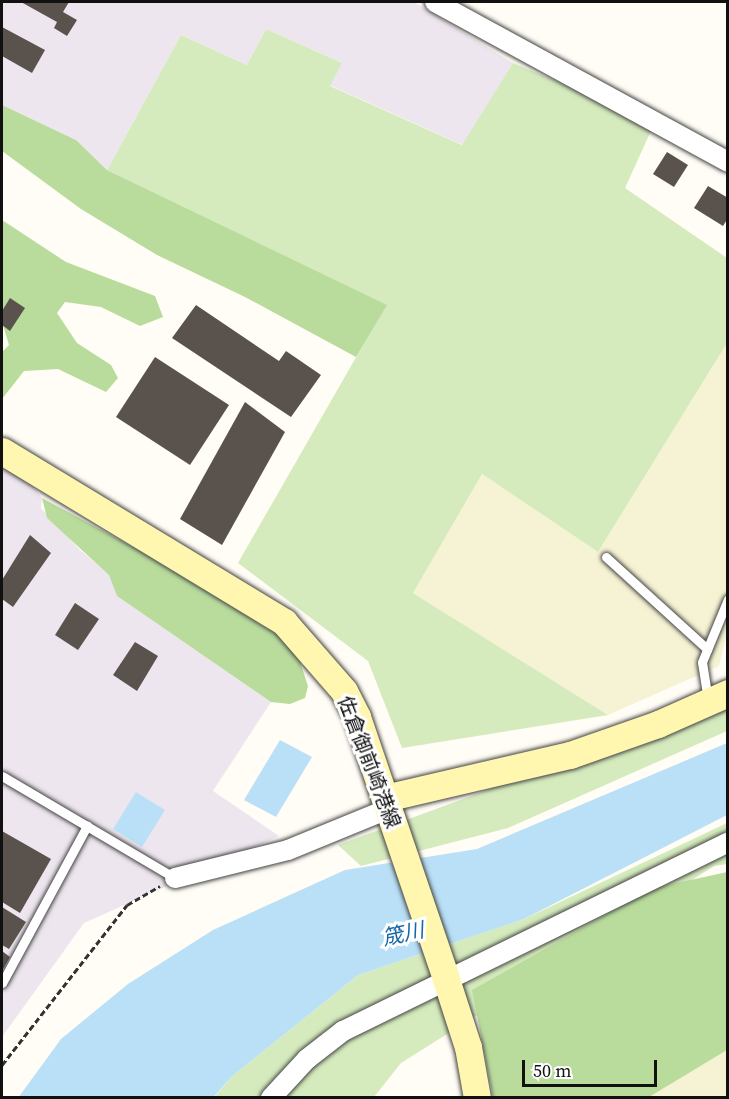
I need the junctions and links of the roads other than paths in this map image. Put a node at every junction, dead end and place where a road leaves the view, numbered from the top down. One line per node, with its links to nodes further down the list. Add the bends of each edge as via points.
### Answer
1 (435, 2): 2 (street)
2 (728, 162)
3 (2, 451): 9 (main road, 佐倉御前崎港線, via 284,622 344,692)
4 (606, 557): 6 (lane)
5 (728, 599): 6 (lane)
6 (707, 649): 7 (lane, via 702,662)
7 (718, 698): 9 (main road, via 570,755)
8 (2, 776): 10 (lane)
9 (387, 804): 12 (street, via 288,850); 13 (main road, 佐倉御前崎港線)
10 (87, 826): 12 (lane); 14 (lane)
11 (728, 842): 13 (street)
12 (175, 878)
13 (446, 980): 15 (street, via 343,1031 307,1059); 16 (main road, 佐倉御前崎港線, via 468,1047)
14 (2, 983)
15 (271, 1098)
16 (477, 1098)

